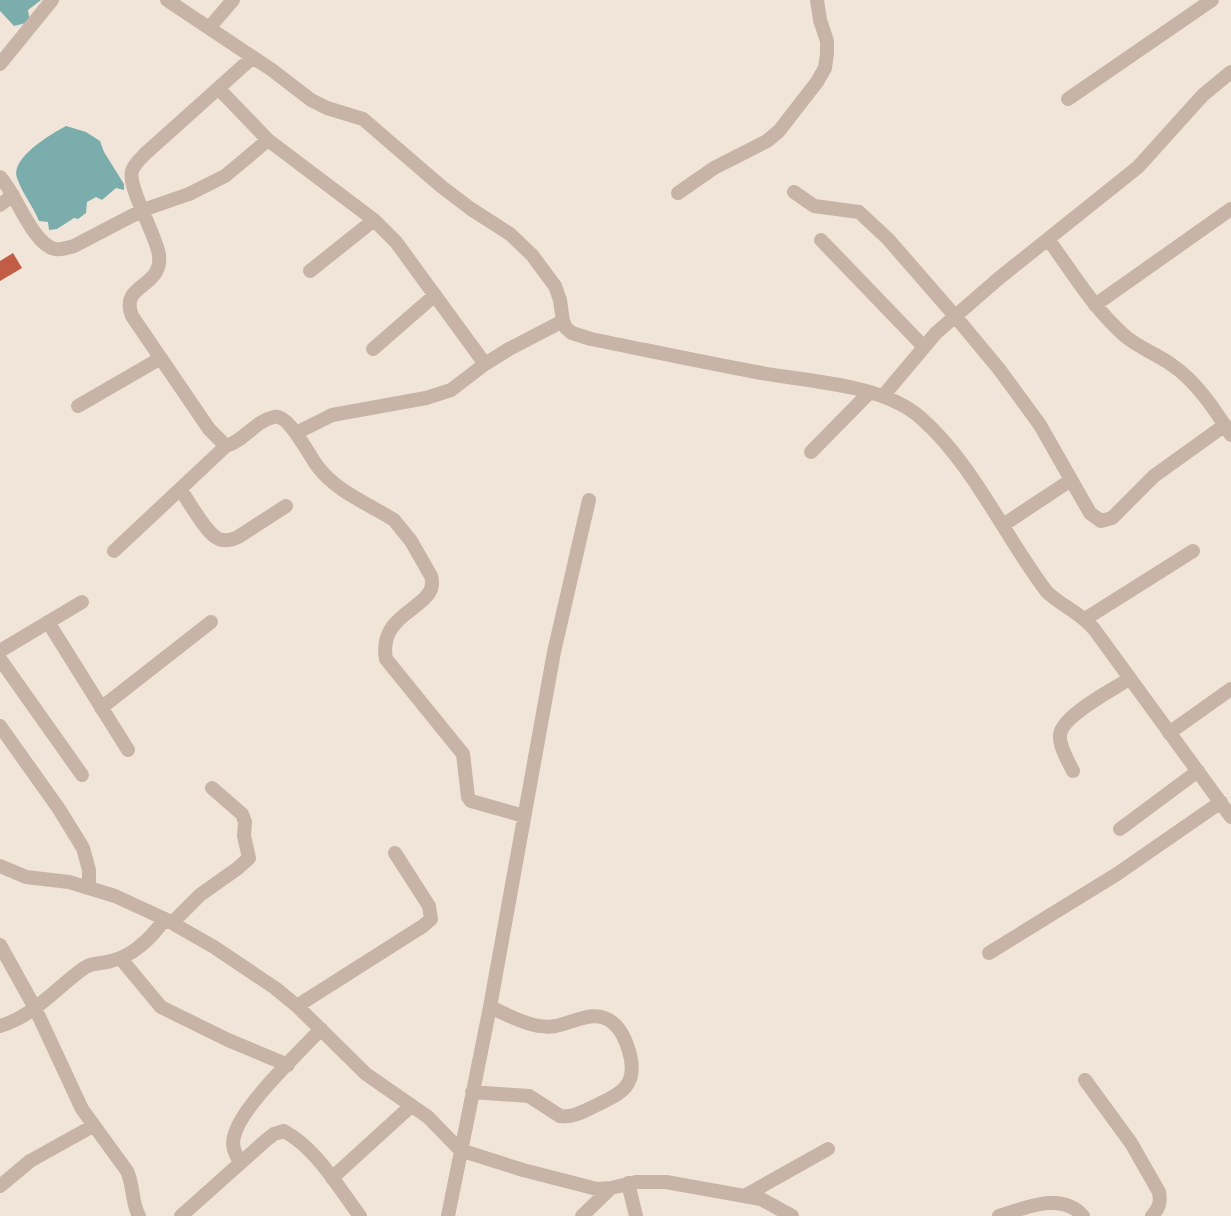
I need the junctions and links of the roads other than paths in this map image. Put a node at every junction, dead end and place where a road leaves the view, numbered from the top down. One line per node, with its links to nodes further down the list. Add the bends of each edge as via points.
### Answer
1 (52, 0): 8 (street)
2 (167, 0): 6 (street)
3 (233, 0): 6 (street)
4 (817, 0): 15 (street, via 827,54 825,68 811,91 767,141 714,168)
5 (1212, 0): 11 (street)
6 (209, 28): 7 (street)
7 (252, 58): 10 (street); 27 (street, via 311,100 363,119 442,187 516,239 555,286)
8 (0, 64)
9 (1231, 72): 21 (street, via 1203,95 1138,167)
10 (219, 89): 12 (street); 18 (street, via 134,167 131,181)
11 (1068, 99)
12 (268, 140): 18 (street, via 225,176); 20 (street)
13 (0, 177): 16 (street)
14 (794, 192): 26 (street, via 814,206 859,212)
15 (678, 193)
16 (13, 195): 17 (street); 18 (street, via 37,236 52,249 74,246)
17 (0, 205)
18 (143, 210): 30 (street, via 156,241 158,268 128,301 132,316)
19 (1230, 211): 25 (street)
20 (374, 220): 23 (street); 24 (street, via 396,242)
21 (1048, 239): 25 (street); 26 (street)
22 (820, 240): 28 (street)
23 (310, 272)
24 (435, 295): 29 (street); 31 (street)
25 (1095, 305): 34 (street, via 1127,338 1173,365 1200,392)
26 (955, 316): 28 (street); 38 (street, via 1040,425)
27 (563, 321): 31 (street); 32 (street, via 572,333 591,339)
28 (924, 347): 32 (street)
29 (372, 349)
30 (161, 358): 33 (street); 36 (street, via 209,429)
31 (485, 364): 35 (street, via 451,390 332,415)
32 (876, 394): 37 (street); 42 (street, via 911,410 935,433)
33 (78, 406)
34 (1228, 430): 38 (street, via 1154,476 1120,512 1106,520 1090,513)
35 (296, 432): 36 (street, via 284,418 275,416); 62 (street, via 329,480 394,520 411,541 431,576 432,591 394,624 384,648 386,659 463,754 468,798)
36 (226, 446): 39 (street)
37 (811, 452)
38 (1071, 480): 42 (street)
39 (180, 489): 41 (street, via 212,535 221,540 238,537); 44 (street)
40 (589, 500): 62 (street, via 554,652)
41 (286, 506)
42 (1003, 525): 46 (street, via 1047,592)
43 (1193, 551): 46 (street)
44 (114, 552)
45 (82, 602): 47 (street)
46 (1084, 619): 51 (street)
47 (48, 622): 49 (street); 53 (street)
48 (211, 622): 53 (street)
49 (0, 651)
50 (0, 659): 59 (street)
51 (1129, 679): 55 (street); 57 (street, via 1076,714 1062,728 1060,740)
52 (1231, 689): 55 (street)
53 (101, 708): 56 (street)
54 (0, 726): 67 (street, via 83,848)
55 (1169, 733): 58 (street)
56 (128, 750)
57 (1073, 771)
58 (1198, 771): 61 (street); 64 (street)
59 (82, 776)
60 (212, 788): 68 (street, via 242,814 249,858)
61 (1221, 802): 63 (street); 70 (street, via 1117,874)
62 (524, 816): 73 (street)
63 (1231, 817)
64 (1120, 829)
65 (395, 853): 72 (street, via 429,906 431,919)
66 (0, 866): 67 (street, via 26,877)
67 (89, 887): 68 (street)
68 (169, 921): 71 (street); 72 (street, via 244,967)
69 (0, 945): 74 (street)
70 (989, 954)
71 (121, 958): 74 (street, via 89,964); 77 (street, via 150,996 168,1011)
72 (297, 1006): 76 (street)
73 (490, 1007): 79 (street); 79 (street, via 545,1027 587,1017 606,1018 627,1042 632,1078 621,1092 566,1117 529,1096)
74 (35, 1008): 75 (street); 81 (street)
75 (0, 1026)
76 (321, 1029): 77 (street); 80 (street, via 366,1074)
77 (288, 1065): 84 (street, via 249,1106 238,1125 233,1148)
78 (1085, 1080): 99 (street, via 1131,1143 1159,1192 1159,1207)
79 (472, 1092): 83 (street)
80 (411, 1106): 83 (street, via 428,1117); 85 (street)
81 (93, 1126): 87 (street, via 30,1161); 90 (street, via 127,1171)
82 (828, 1149): 89 (street)
83 (460, 1150): 88 (street, via 560,1181); 93 (street)
84 (240, 1163): 85 (street, via 274,1134 284,1131 299,1139); 91 (street)
85 (332, 1178): 92 (street)
86 (628, 1184): 88 (street); 89 (street, via 666,1182); 95 (street)
87 (0, 1186)
88 (611, 1188): 94 (street)
89 (746, 1195): 96 (street, via 773,1204)
90 (139, 1216)
91 (181, 1216)
92 (360, 1216)
93 (448, 1216)
94 (582, 1216)
95 (636, 1216)
96 (792, 1216)
97 (999, 1216): 98 (street, via 1057,1203 1067,1203)
98 (1083, 1216)
99 (1152, 1216)

